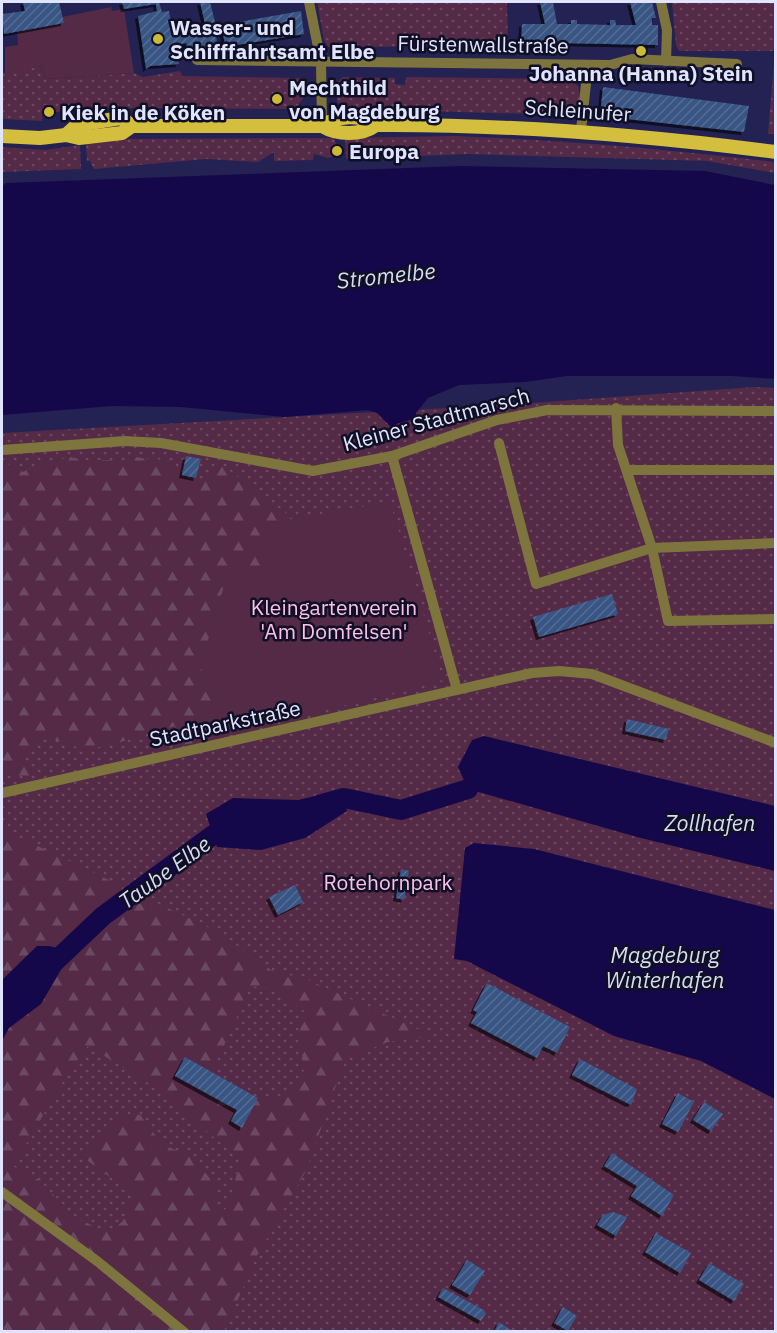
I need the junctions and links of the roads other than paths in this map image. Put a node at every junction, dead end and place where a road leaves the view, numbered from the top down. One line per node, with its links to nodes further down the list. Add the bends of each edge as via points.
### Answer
1 (309, 2): 5 (street)
2 (661, 2): 4 (street)
3 (197, 60): 5 (street, Fürstenwallstraße)
4 (666, 61): 6 (street, Fürstenwallstraße); 7 (street, Fürstenwallstraße, via 632,59)
5 (321, 62): 7 (street, Fürstenwallstraße); 8 (street)
6 (737, 64)
7 (588, 65): 9 (street, Fürstenwallstraße)
8 (322, 126): 9 (main road, Schleinufer, via 333,118 367,118 376,125); 10 (main road, Schleinufer, via 132,126 121,118 77,125 66,135)
9 (581, 130): 11 (main road, Schleinufer)
10 (2, 136)
11 (776, 152)
12 (616, 408): 13 (street, Kleiner Stadtmarsch); 16 (street, Kleiner Stadtmarsch, via 547,410 497,420); 17 (street, via 618,445)
13 (776, 411)
14 (499, 443): 20 (street, via 536,584)
15 (2, 450): 16 (street, Kleiner Stadtmarsch, via 161,442 313,471)
16 (392, 456): 22 (street)
17 (627, 470): 18 (street); 20 (street)
18 (776, 470)
19 (776, 543): 20 (street)
20 (652, 548): 21 (street, via 668,621)
21 (776, 620)
22 (457, 690): 23 (street, Stadtparkstraße, via 532,673 592,674); 24 (street, Stadtparkstraße)
23 (776, 743)
24 (2, 793)
25 (2, 1192): 26 (street)
26 (184, 1332)

